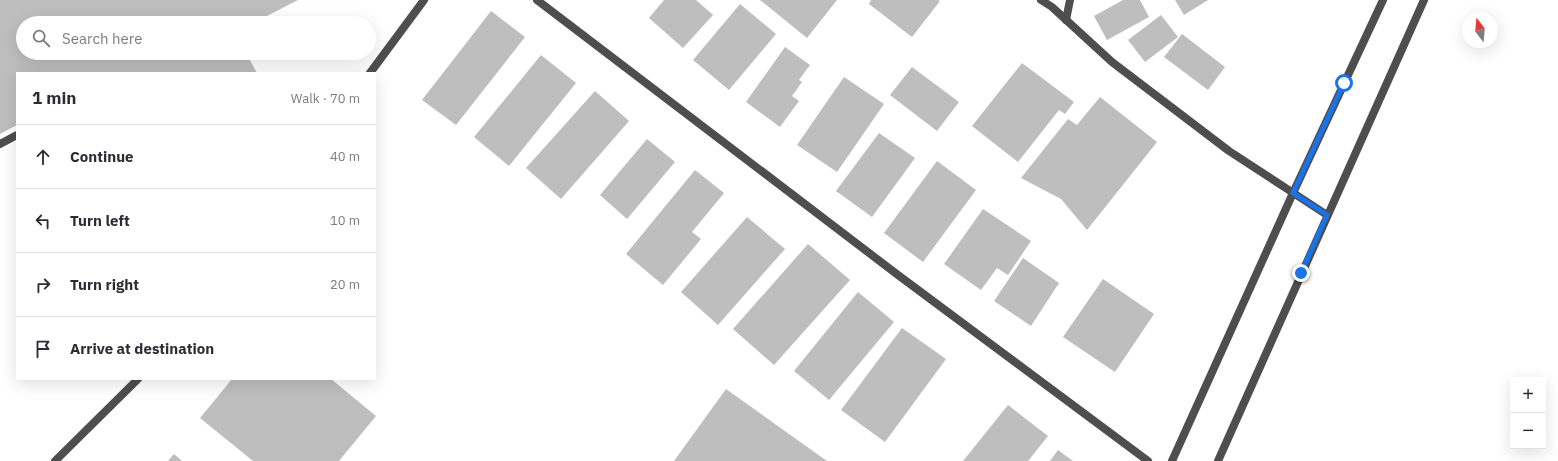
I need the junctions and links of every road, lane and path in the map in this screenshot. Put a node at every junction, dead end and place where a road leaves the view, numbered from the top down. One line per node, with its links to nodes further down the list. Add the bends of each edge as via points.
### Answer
1 (424, 0): 8 (street)
2 (537, 0): 15 (street, via 898,275)
3 (1041, 0): 7 (street)
4 (1070, 0): 7 (street)
5 (1383, 0): 11 (street)
6 (1424, 0): 12 (street)
7 (1066, 20): 11 (street, via 1112,62 1229,151)
8 (371, 72)
9 (16, 136): 10 (street)
10 (0, 144)
11 (1293, 193): 12 (street); 16 (street)
12 (1327, 215): 17 (street)
13 (137, 380): 14 (street)
14 (55, 461)
15 (1148, 461)
16 (1172, 461)
17 (1218, 461)

